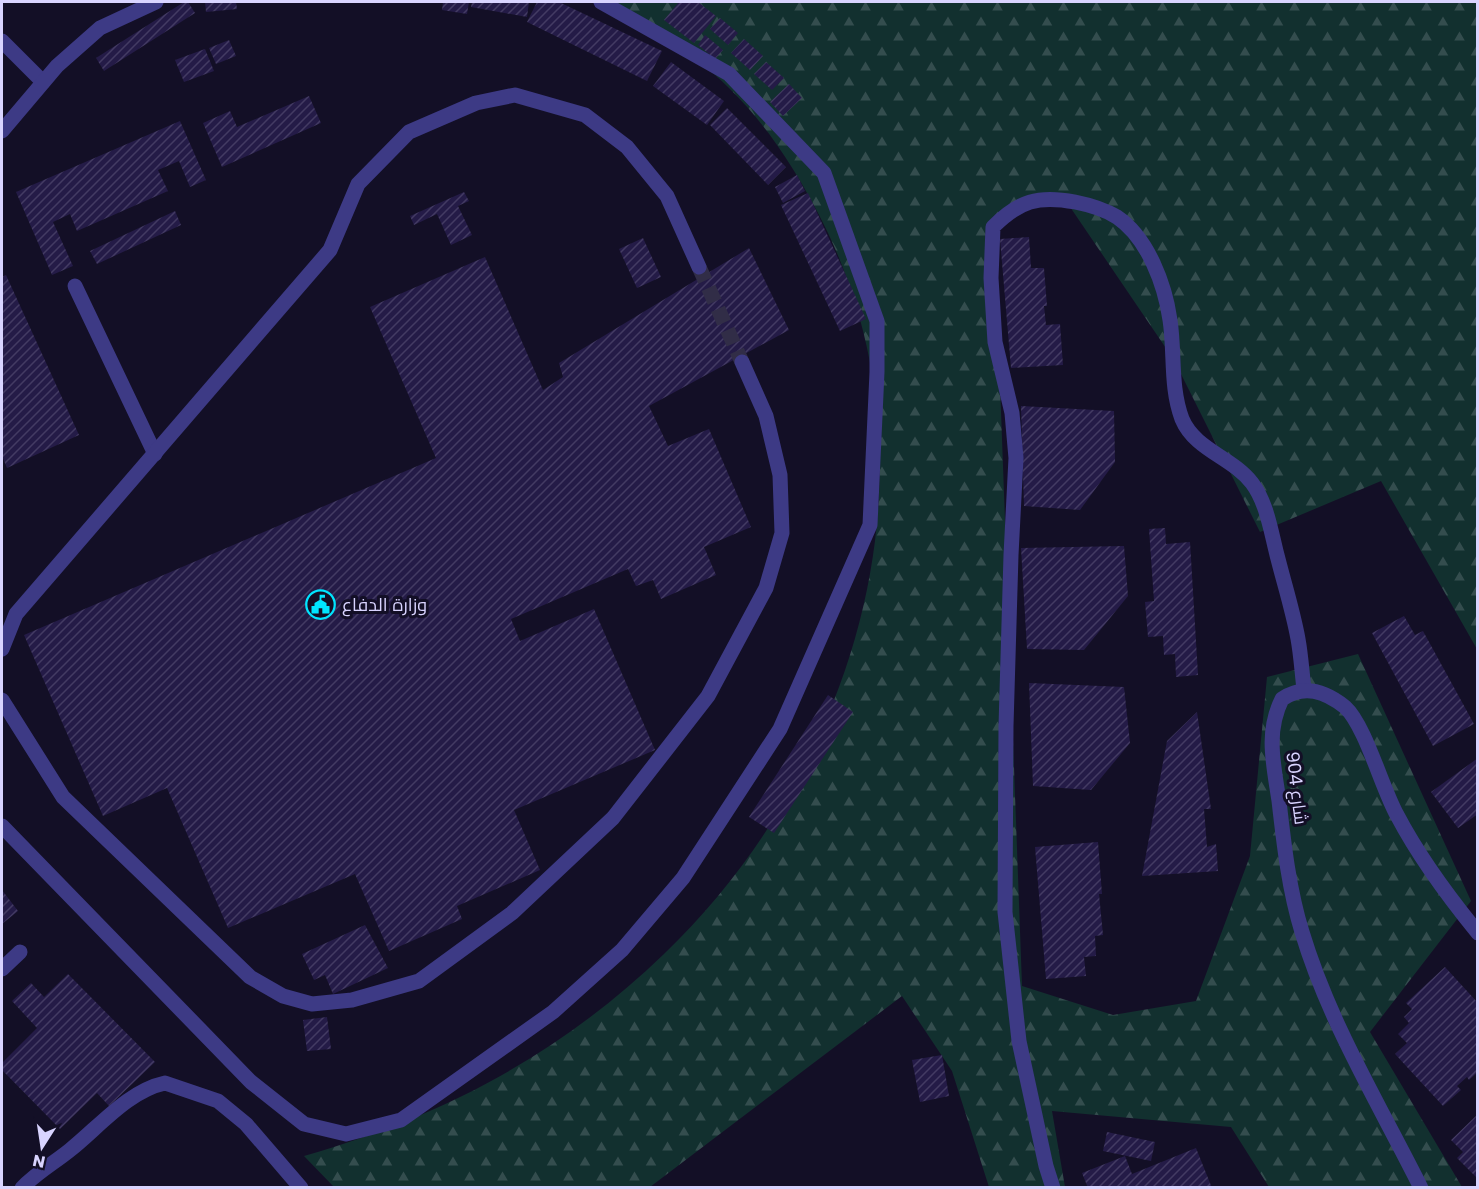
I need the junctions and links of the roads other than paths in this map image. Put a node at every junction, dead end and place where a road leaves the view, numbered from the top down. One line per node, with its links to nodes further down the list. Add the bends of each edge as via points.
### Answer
1 (156, 2): 4 (street, via 100,28)
2 (601, 2): 13 (street, via 729,74 824,173 877,321 870,525 780,729 683,878 622,950 553,1012 401,1120 346,1134 304,1124 251,1082)
3 (2, 41): 4 (street)
4 (43, 82): 5 (street)
5 (2, 131)
6 (699, 267): 9 (street, via 667,196 627,147 585,115 515,95 476,103 409,132 358,184 330,250)
7 (75, 286): 9 (street)
8 (742, 362): 12 (street, via 766,416 780,475 782,533 766,588 708,696 613,818 512,913 419,981 352,1000 312,1004 283,996 250,977 63,797)
9 (155, 454): 10 (street, via 16,614)
10 (2, 649)
11 (1304, 689): 14 (street, via 1332,699 1352,716 1396,815 1439,885); 19 (street, via 1298,640 1265,509 1252,483 1198,442 1183,420 1174,386 1170,320 1162,287 1138,237 1118,218 1095,206 1070,201 1025,202 1008,212 993,227 991,267 995,342 1012,413 1016,458 1006,726 1005,912 1019,1041); 20 (street, شارع 904, via 1282,699 1272,725 1288,869 1301,930 1328,1005)
12 (2, 700)
13 (3, 830)
14 (1478, 933)
15 (20, 952): 16 (street)
16 (2, 969)
17 (22, 1188): 18 (street, via 120,1107 165,1083 218,1101 246,1124)
18 (301, 1188)
19 (1053, 1188)
20 (1421, 1188)

